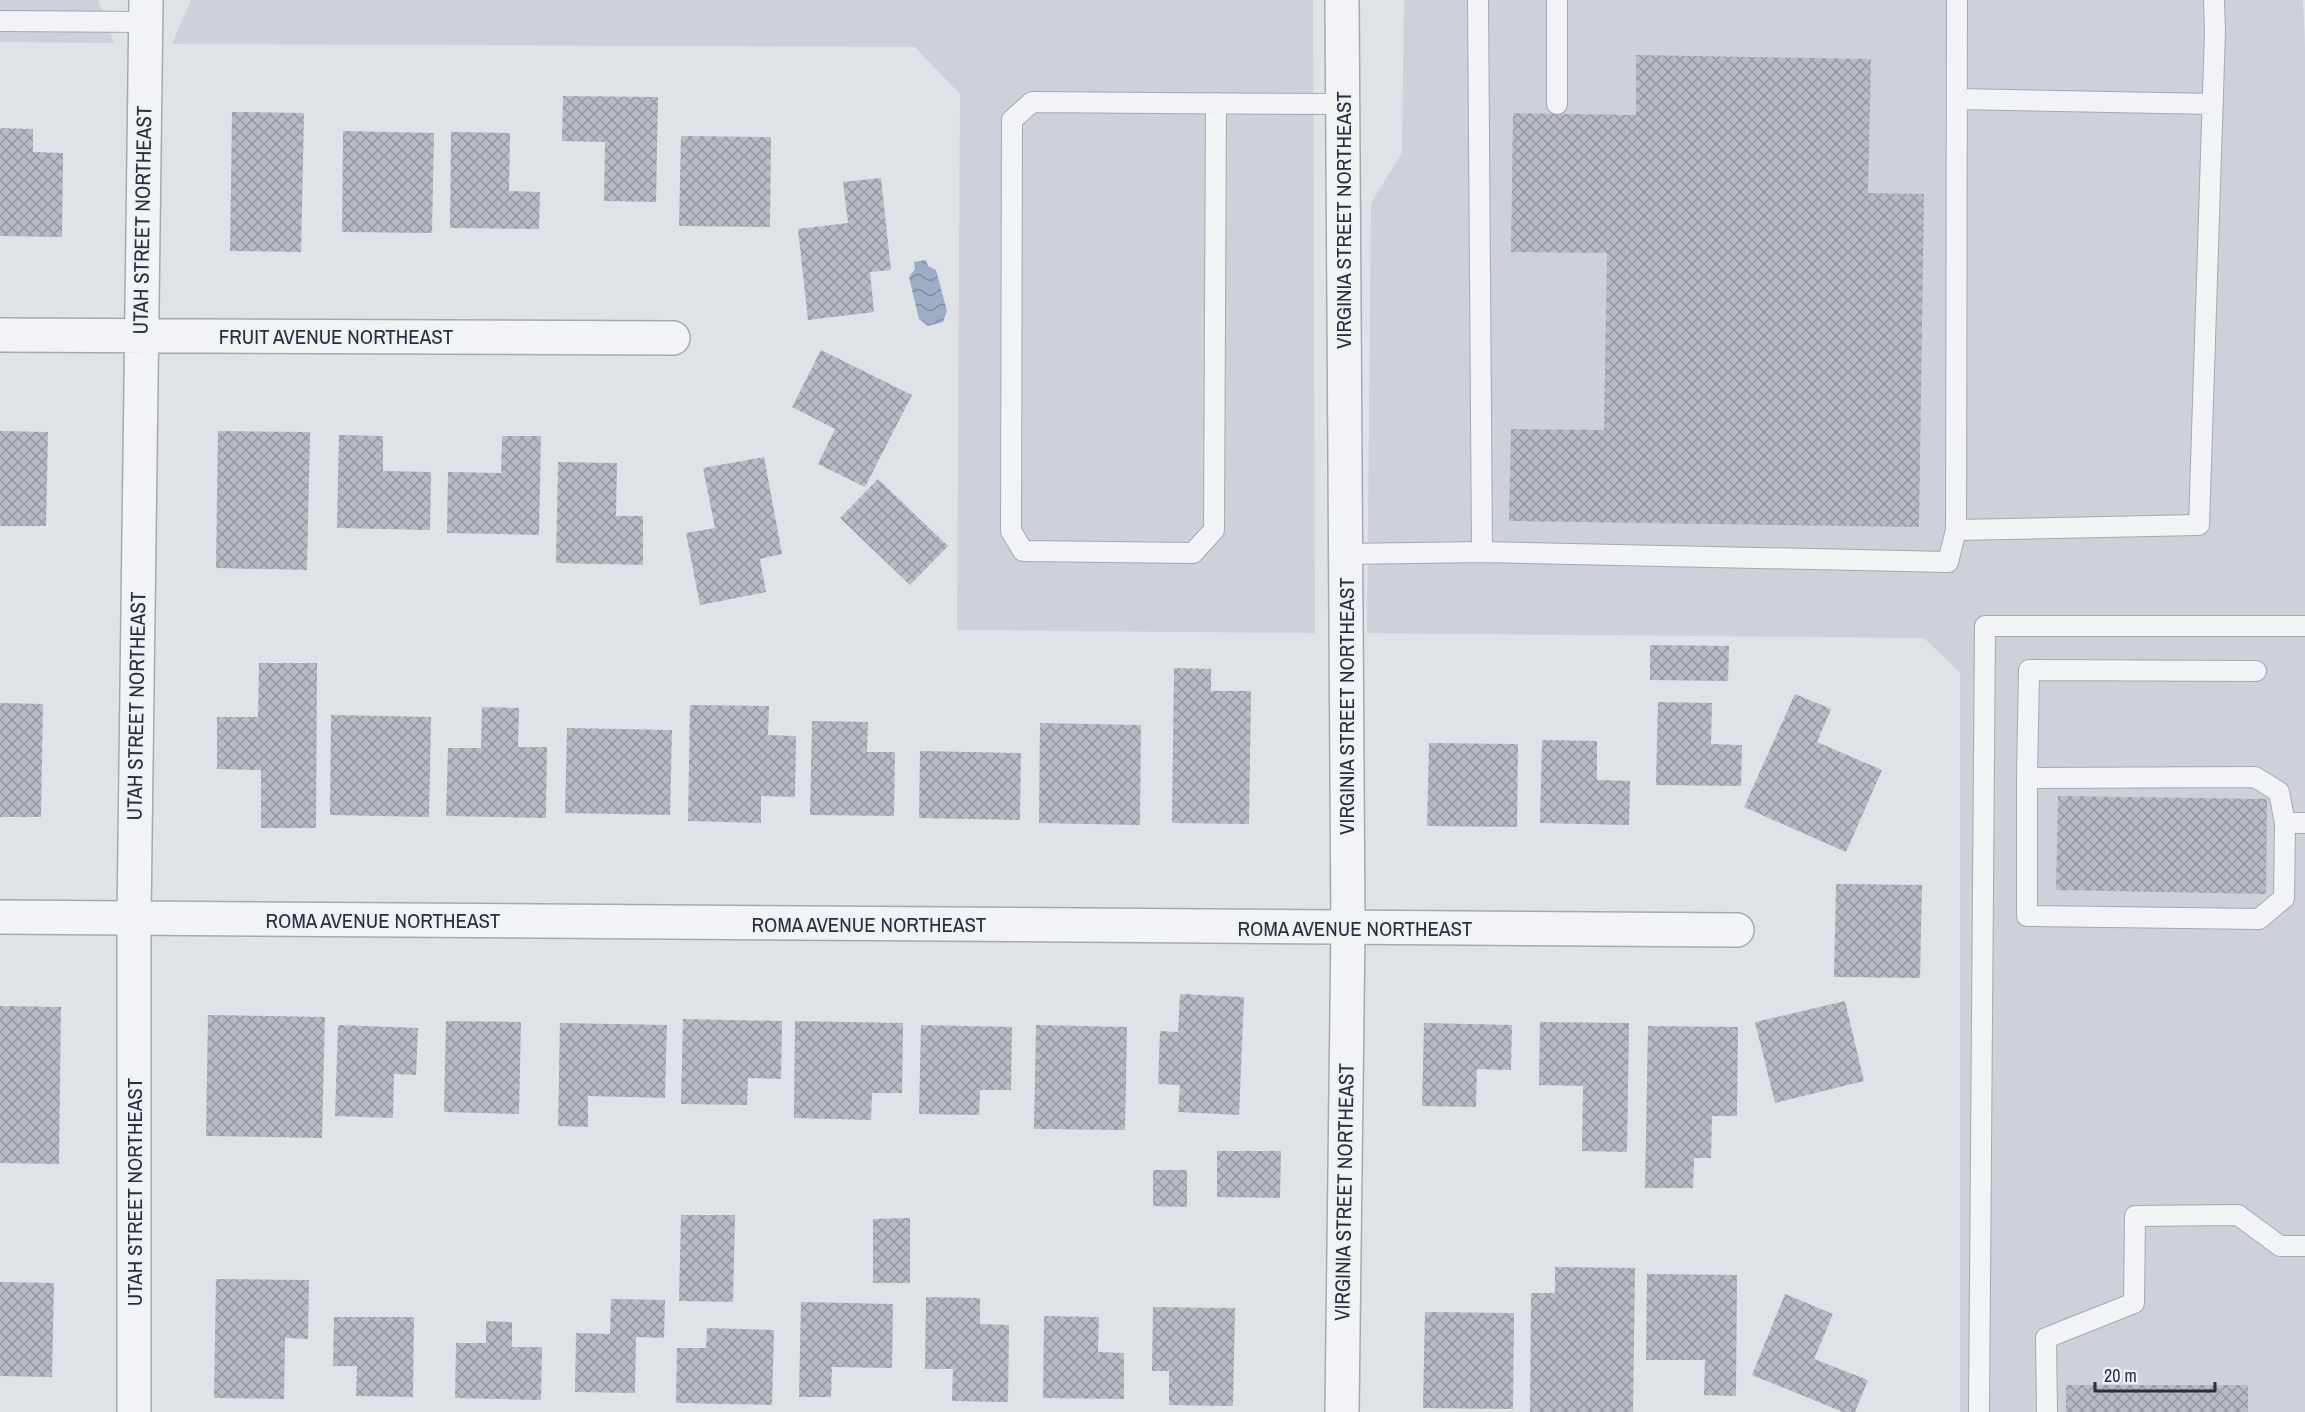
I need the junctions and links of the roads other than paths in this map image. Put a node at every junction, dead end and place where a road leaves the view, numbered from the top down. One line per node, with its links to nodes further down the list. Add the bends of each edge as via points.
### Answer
1 (1342, 0): 10 (street, VIRGINIA STREET NORTHEAST)
2 (1478, 0): 17 (lane)
3 (1557, 0): 11 (lane)
4 (1957, 0): 8 (lane)
5 (2214, 0): 12 (lane)
6 (146, 11): 7 (lane); 14 (street, UTAH STREET NORTHEAST)
7 (0, 21)
8 (1957, 99): 12 (lane); 16 (lane)
9 (1216, 103): 9 (lane, via 1032,102 1012,120 1011,531 1023,551 1193,553 1214,530); 10 (lane)
10 (1342, 104): 18 (street, VIRGINIA STREET NORTHEAST)
11 (1557, 104)
12 (2213, 104): 16 (lane, via 2199,525)
13 (0, 335): 14 (street, FRUIT AVENUE NORTHEAST)
14 (140, 336): 15 (street, FRUIT AVENUE NORTHEAST); 25 (street, UTAH STREET NORTHEAST)
15 (673, 338)
16 (1956, 530): 17 (lane, via 1948,562)
17 (1482, 552): 18 (lane)
18 (1345, 554): 26 (street, VIRGINIA STREET NORTHEAST)
19 (2305, 626): 31 (lane, via 1985,626)
20 (2256, 671): 21 (lane, via 2028,670)
21 (2027, 778): 22 (lane, via 2255,777 2279,792); 22 (lane, via 2027,916 2259,919 2284,898)
22 (2285, 823): 23 (lane)
23 (2305, 823)
24 (0, 917): 25 (street, ROMA AVENUE NORTHEAST)
25 (134, 918): 26 (street, ROMA AVENUE NORTHEAST); 29 (street, UTAH STREET NORTHEAST)
26 (1348, 928): 27 (street, ROMA AVENUE NORTHEAST); 30 (street, VIRGINIA STREET NORTHEAST)
27 (1737, 930)
28 (2305, 1246): 32 (lane, via 2280,1246 2238,1215 2135,1216 2134,1303 2046,1338)
29 (134, 1412)
30 (1342, 1412)
31 (1979, 1412)
32 (2047, 1412)

